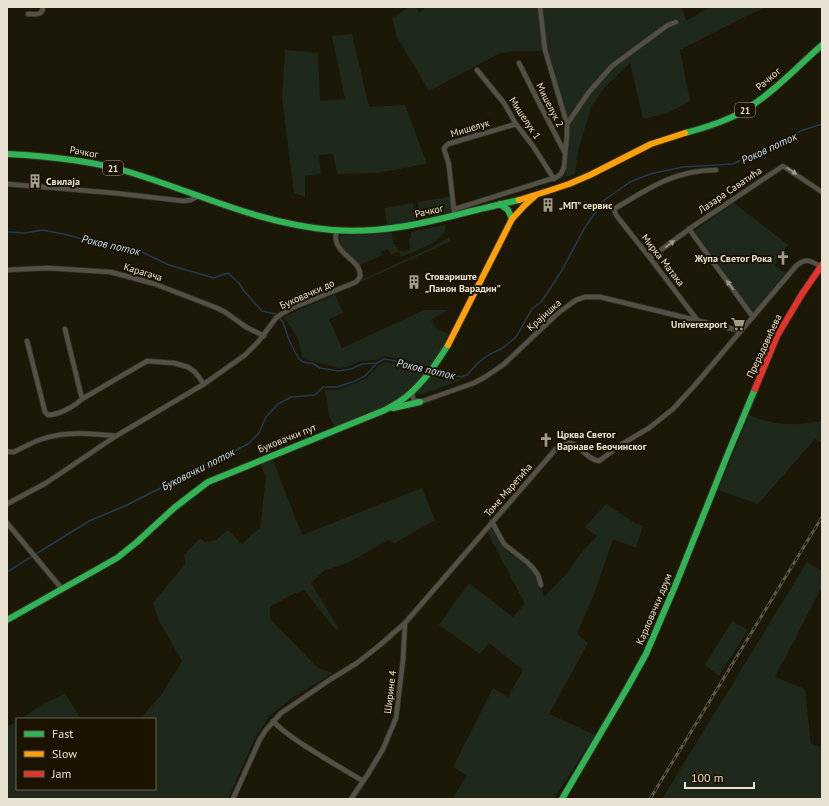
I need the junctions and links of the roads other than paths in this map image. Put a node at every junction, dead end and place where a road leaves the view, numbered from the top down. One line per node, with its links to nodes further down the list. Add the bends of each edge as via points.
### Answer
1 (43, 7): 3 (street, via 39,14)
2 (540, 7): 9 (street, via 545,50)
3 (28, 14)
4 (676, 22): 9 (street, via 668,25 612,66 589,92)
5 (822, 45): 16 (main road, Рачког / 21, via 764,97 737,115 712,126 651,144 575,182)
6 (519, 63): 11 (street, Мишелук 2)
7 (477, 70): 8 (street, Мишелук 1, via 504,103)
8 (516, 124): 13 (street, Мишелук 1); 19 (street, Мишелук, via 448,144 444,148 448,159)
9 (567, 124): 11 (street)
10 (7, 154): 17 (main road, Рачког / 21, via 81,161 117,169)
11 (565, 155): 13 (street, via 563,171)
12 (716, 170): 23 (street, Мирка Матака, via 702,170 662,181 614,210)
13 (554, 179): 19 (street)
14 (7, 184): 17 (street, via 184,201)
15 (822, 192): 21 (street, Лазара Саватића, one-way to 15, via 784,166)
16 (536, 195): 18 (main road, Рачког / 21); 20 (main road, Буковачки пут)
17 (198, 196): 22 (main road, Рачког / 21, via 276,221)
18 (500, 204): 19 (main road, Рачког / 21); 20 (main road, via 508,210)
19 (454, 212): 22 (main road, Рачког / 21, via 420,224 385,229)
20 (512, 219): 33 (main road, Буковачки пут, via 452,339 432,371)
21 (689, 229): 23 (street, Лазара Саватића, one-way to 21); 26 (street, one-way to 21)
22 (337, 230): 30 (street, Буковачки до, via 338,245 358,268 360,277 356,282 282,313)
23 (650, 258): 27 (street, Мирка Матака)
24 (821, 266): 26 (street, Томе Маретића, via 814,261 800,262); 37 (main road, Прерадовићева, via 777,336)
25 (7, 270): 30 (street, Карагача, via 48,268 122,275 155,284 217,308)
26 (753, 317): 29 (street, Томе Маретића)
27 (698, 321): 29 (street, Крајишка); 35 (street, Крајишка, via 592,296 581,298 558,313 489,375)
28 (65, 329): 34 (street)
29 (741, 331): 41 (street, Томе Маретића, via 666,415 599,462 591,459 575,444 560,446)
30 (264, 336): 32 (street, Буковачки до, via 245,355)
31 (27, 341): 34 (street, via 44,412 51,415 76,405)
32 (204, 384): 34 (street, via 188,367 148,361); 38 (street, Буковачки до)
33 (413, 391): 35 (street, via 414,400); 36 (main road, Буковачки пут)
34 (82, 399)
35 (420, 402): 36 (main road)
36 (385, 410): 44 (main road, Буковачки пут, via 208,482 178,504 117,558)
37 (743, 417): 51 (main road, Карловачки друм, via 651,642)
38 (116, 436): 39 (street, via 64,434 39,440 14,452); 40 (street, Буковачки до, via 46,483)
39 (7, 451)
40 (7, 504)
41 (492, 522): 43 (street, via 504,544 533,568); 46 (street, Томе Маретића)
42 (7, 523): 44 (street)
43 (541, 585)
44 (62, 589): 45 (main road, Буковачки пут)
45 (7, 620)
46 (405, 623): 47 (street, Томе Маретића, via 357,663); 48 (street, Ширине 4, via 396,718 387,741)
47 (273, 721): 48 (street, via 285,733); 49 (street, Томе Маретића, via 260,739)
48 (364, 781): 50 (street, Ширине 4)
49 (233, 799)
50 (351, 799)
51 (562, 799)

